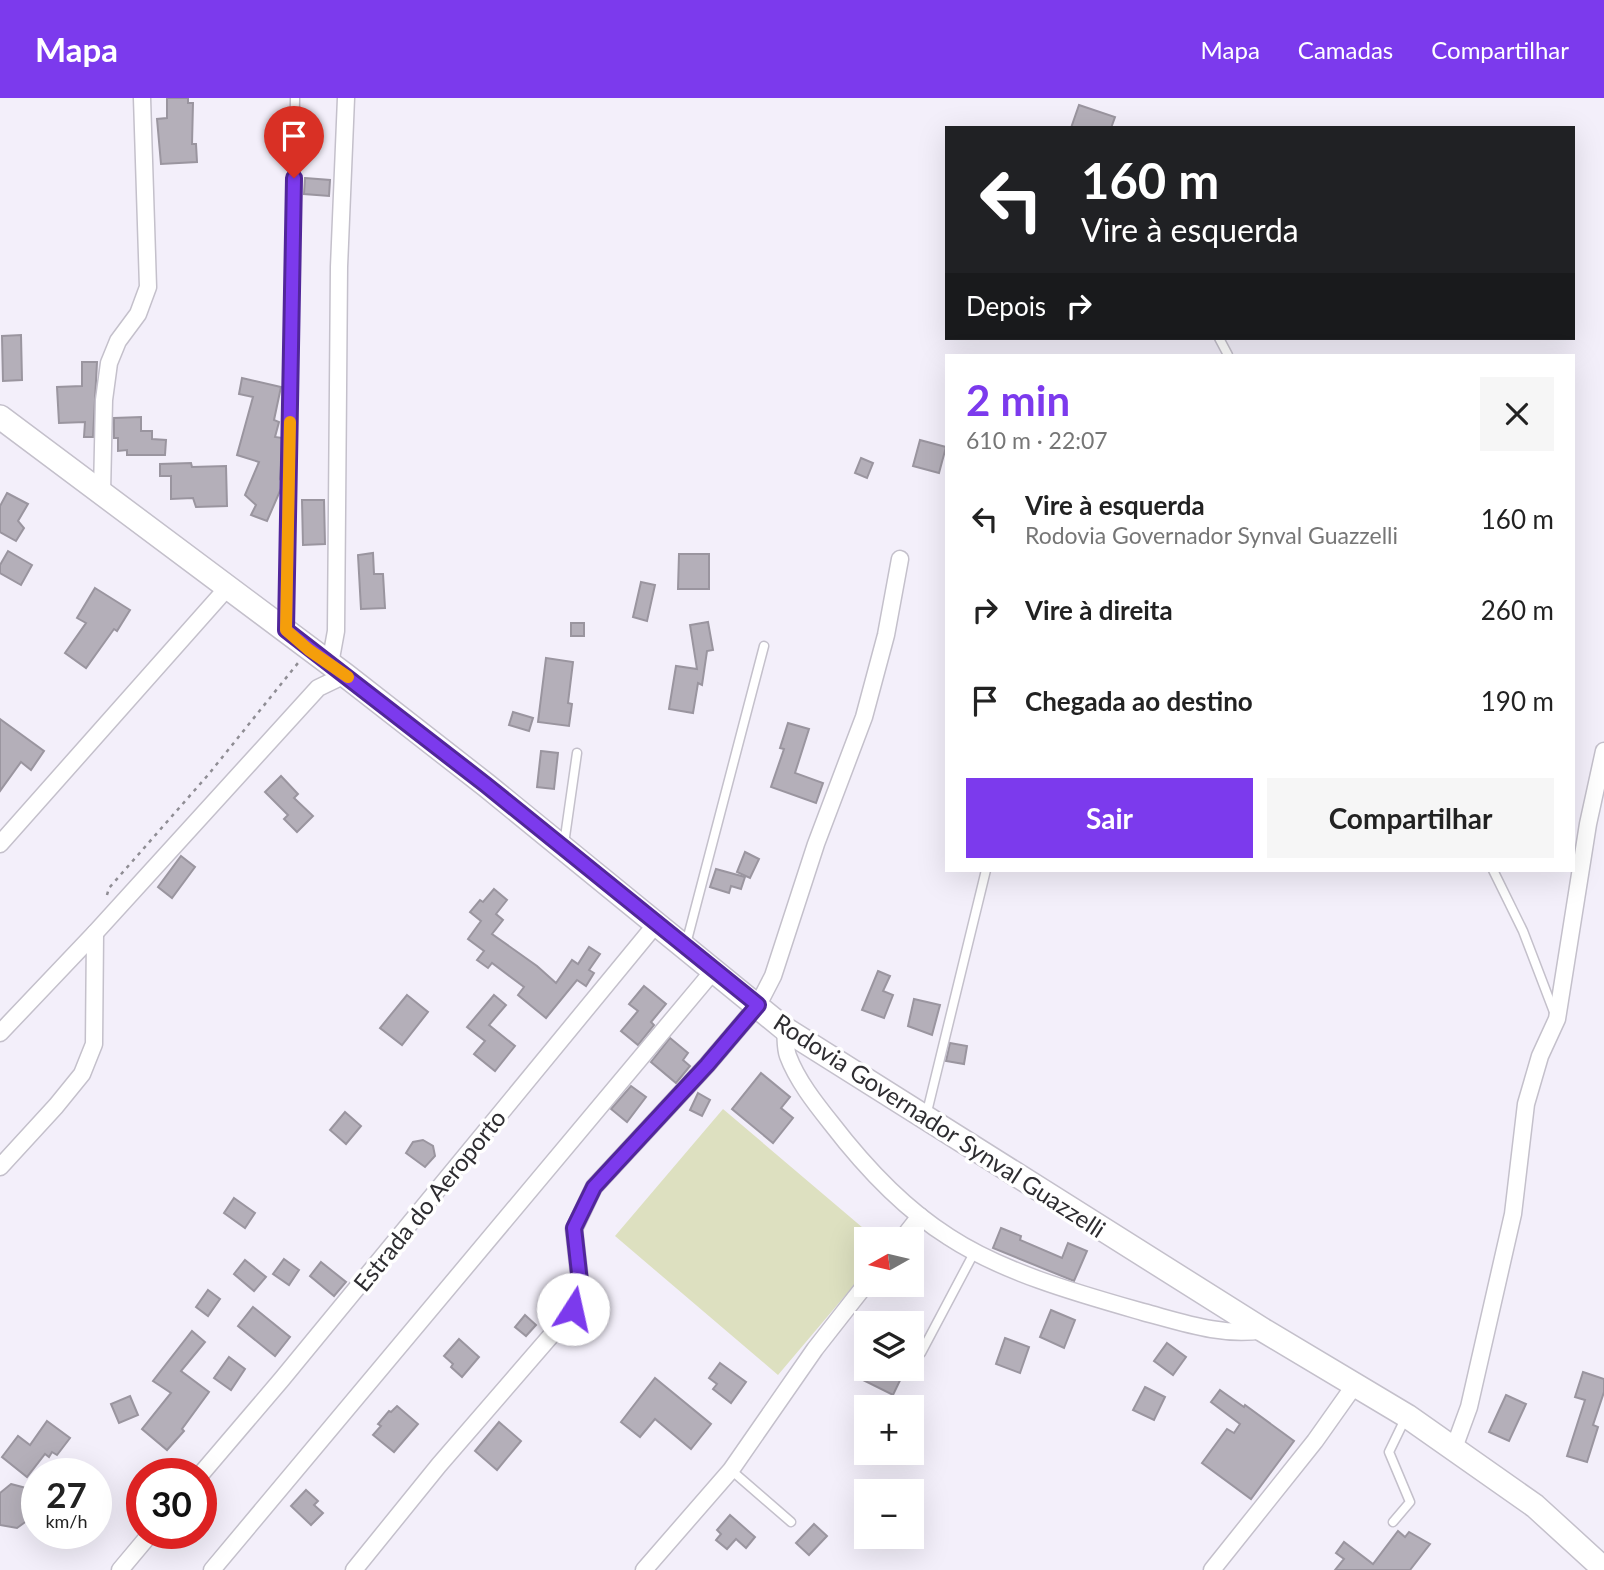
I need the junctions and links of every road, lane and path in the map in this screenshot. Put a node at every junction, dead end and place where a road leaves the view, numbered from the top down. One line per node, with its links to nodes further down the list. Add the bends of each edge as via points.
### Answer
1 (142, 98): 5 (street, via 148,287 109,363)
2 (295, 98): 8 (lane)
3 (346, 98): 11 (street, via 339,267)
4 (0, 417): 5 (main road, Rodovia Governador Synval Guazzelli)
5 (103, 493): 7 (main road, Rodovia Governador Synval Guazzelli)
6 (900, 559): 23 (street, via 864,717 773,975)
7 (228, 587): 8 (main road, Rodovia Governador Synval Guazzelli); 14 (street)
8 (286, 630): 10 (main road, Rodovia Governador Synval Guazzelli)
9 (764, 646): 21 (lane)
10 (309, 650): 11 (main road, Rodovia Governador Synval Guazzelli); 18 (path, via 109,888)
11 (337, 669): 15 (main road, Rodovia Governador Synval Guazzelli); 20 (street)
12 (1604, 751): 24 (street)
13 (577, 753): 15 (lane)
14 (0, 844)
15 (564, 849): 19 (main road, Rodovia Governador Synval Guazzelli)
16 (986, 872): 27 (lane)
17 (1494, 872): 24 (lane)
18 (105, 900)
19 (656, 924): 21 (main road, Rodovia Governador Synval Guazzelli); 38 (street, Estrada do Aeroporto)
20 (95, 933): 26 (street); 28 (street, via 94,1044 82,1074)
21 (685, 947): 22 (main road, Rodovia Governador Synval Guazzelli)
22 (714, 970): 23 (main road, Rodovia Governador Synval Guazzelli); 45 (street)
23 (758, 1005): 25 (main road, Rodovia Governador Synval Guazzelli); 46 (street, via 594,1187 574,1228 580,1282 573,1309)
24 (1557, 1019): 37 (street, via 1540,1056 1527,1104 1513,1214 1469,1407)
25 (785, 1029): 27 (main road, Rodovia Governador Synval Guazzelli); 29 (street, via 787,1054 821,1110 853,1152)
26 (0, 1033)
27 (925, 1119): 33 (main road, Rodovia Governador Synval Guazzelli)
28 (0, 1167)
29 (920, 1216): 30 (street); 31 (street)
30 (911, 1227)
31 (975, 1251): 33 (street, via 1038,1279 1181,1322 1245,1333); 34 (lane)
32 (856, 1297): 39 (street)
33 (1263, 1330): 35 (main road, Rodovia Governador Synval Guazzelli)
34 (924, 1347)
35 (1354, 1386): 36 (main road, Rodovia Governador Synval Guazzelli); 48 (street)
36 (1407, 1416): 37 (main road, Rodovia Governador Synval Guazzelli); 41 (lane, via 1389,1452 1410,1502)
37 (1454, 1448): 43 (main road, Rodovia Governador Synval Guazzelli, via 1535,1506)
38 (215, 1458)
39 (731, 1470): 40 (lane); 47 (street)
40 (791, 1522)
41 (1393, 1522)
42 (138, 1549): 44 (street)
43 (1604, 1569)
44 (120, 1570)
45 (212, 1570)
46 (354, 1570)
47 (644, 1570)
48 (1212, 1570)

